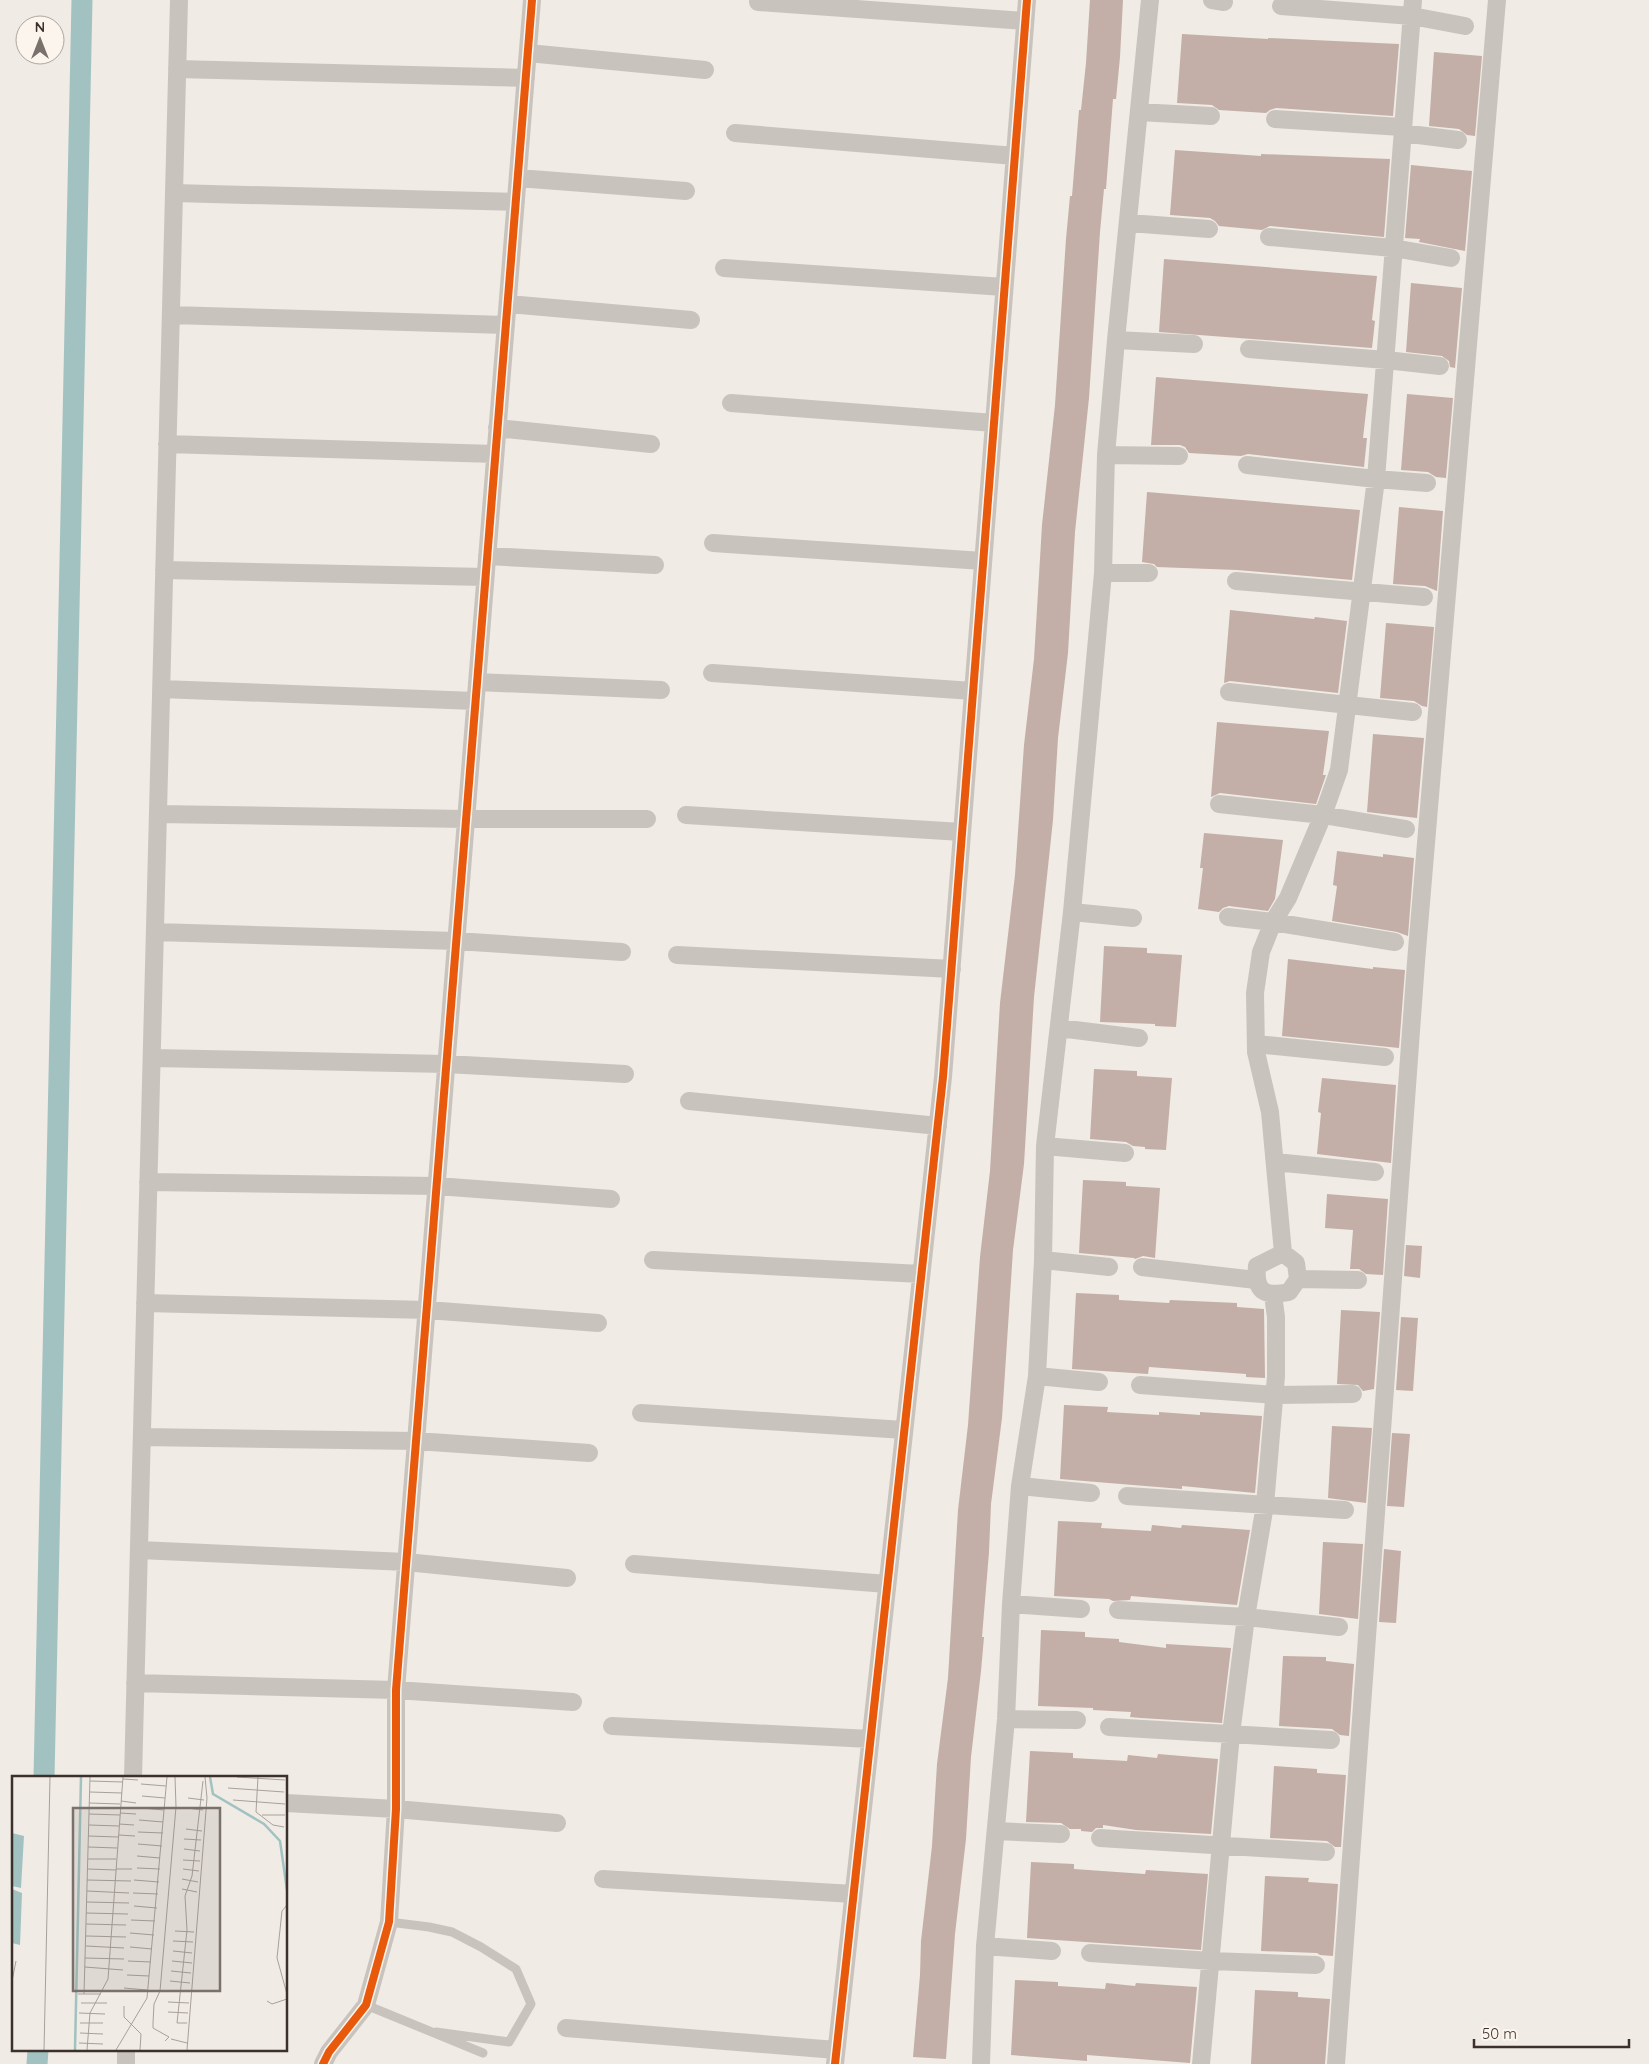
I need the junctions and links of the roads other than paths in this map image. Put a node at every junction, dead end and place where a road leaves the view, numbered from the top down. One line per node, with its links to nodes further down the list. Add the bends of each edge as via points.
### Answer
1 (179, 0): 12 (street)
2 (532, 0): 11 (street)
3 (1026, 0): 9 (street)
4 (1150, 0): 15 (street)
5 (1497, 0): 180 (street, via 1417,952)
6 (758, 2): 9 (street)
7 (1281, 6): 8 (street)
8 (1413, 8): 10 (street); 18 (street)
9 (1025, 21): 21 (street)
10 (1465, 26)
11 (528, 53): 13 (street); 14 (street)
12 (177, 69): 14 (street); 24 (street)
13 (705, 70)
14 (526, 78): 22 (street)
15 (1139, 112): 16 (street); 26 (street)
16 (1211, 116)
17 (1275, 119): 18 (street)
18 (1402, 130): 20 (street); 29 (street)
19 (735, 133): 21 (street)
20 (1458, 140)
21 (1014, 156): 32 (street)
22 (518, 178): 23 (street); 25 (street)
23 (686, 191)
24 (174, 193): 25 (street); 34 (street)
25 (516, 202): 33 (street)
26 (1129, 223): 27 (street); 37 (street)
27 (1209, 229)
28 (1269, 237): 29 (street)
29 (1393, 248): 30 (street); 40 (street)
30 (1452, 258)
31 (724, 268): 32 (street)
32 (1004, 287): 43 (street)
33 (508, 304): 35 (street); 36 (street)
34 (171, 315): 36 (street); 45 (street)
35 (691, 320)
36 (506, 325): 44 (street)
37 (1116, 340): 38 (street); 48 (street)
38 (1194, 344)
39 (1249, 349): 40 (street)
40 (1386, 360): 41 (street); 51 (street)
41 (1440, 366)
42 (730, 403): 43 (street)
43 (994, 423): 55 (street)
44 (498, 428): 46 (street); 47 (street)
45 (167, 444): 47 (street); 57 (street)
46 (651, 444)
47 (496, 454): 54 (street)
48 (1106, 456): 49 (street); 59 (street)
49 (1179, 456)
50 (1247, 465): 51 (street)
51 (1376, 479): 52 (street); 62 (street)
52 (1427, 483)
53 (714, 543): 55 (street)
54 (487, 556): 56 (street); 60 (street)
55 (983, 561): 68 (street)
56 (655, 565)
57 (164, 570): 60 (street); 66 (street)
58 (1149, 572): 59 (street)
59 (1103, 573): 81 (street)
60 (485, 577): 65 (street)
61 (1236, 581): 62 (street)
62 (1362, 593): 63 (street); 71 (street)
63 (1424, 597)
64 (712, 673): 68 (street)
65 (477, 682): 67 (street); 70 (street)
66 (161, 689): 70 (street); 74 (street)
67 (661, 690)
68 (973, 691): 80 (street)
69 (1229, 692): 71 (street)
70 (475, 701): 77 (street)
71 (1348, 706): 72 (street); 76 (street, via 1339,770)
72 (1413, 712)
73 (1219, 804): 76 (street)
74 (158, 814): 77 (street); 85 (street)
75 (686, 815): 80 (street)
76 (1323, 815): 79 (street); 84 (street, via 1288,898)
77 (466, 819): 78 (street); 86 (street)
78 (647, 819)
79 (1406, 829)
80 (962, 832): 90 (street)
81 (1072, 912): 83 (street); 91 (street)
82 (1228, 917): 84 (street)
83 (1133, 918)
84 (1273, 922): 87 (street); 93 (street, via 1261,952 1256,984)
85 (155, 932): 86 (street); 95 (street)
86 (456, 941): 88 (street); 96 (street)
87 (1395, 942)
88 (622, 952)
89 (677, 954): 90 (street)
90 (952, 969): 99 (street)
91 (1059, 1028): 92 (street); 100 (street)
92 (1139, 1038)
93 (1256, 1044): 94 (street); 102 (street, via 1270,1112)
94 (1385, 1057)
95 (152, 1058): 96 (street); 104 (street)
96 (446, 1064): 97 (street); 105 (street)
97 (625, 1074)
98 (689, 1101): 99 (street)
99 (938, 1126): 112 (street)
100 (1045, 1146): 101 (street); 109 (street)
101 (1125, 1153)
102 (1275, 1162): 103 (street); 107 (street)
103 (1375, 1172)
104 (148, 1182): 105 (street); 117 (street)
105 (436, 1186): 106 (street); 118 (street)
106 (611, 1199)
107 (1283, 1253): 113 (street, via 1296,1263); 114 (street, via 1257,1266)
108 (653, 1260): 112 (street)
109 (1043, 1260): 110 (street); 120 (street)
110 (1109, 1267)
111 (1142, 1267): 114 (street)
112 (921, 1274): 126 (street)
113 (1298, 1279): 115 (street); 116 (street, via 1289,1292)
114 (1256, 1280): 116 (street, via 1262,1290)
115 (1358, 1280)
116 (1273, 1296): 124 (street, via 1276,1317)
117 (145, 1303): 118 (street); 127 (street)
118 (426, 1310): 119 (street); 128 (street)
119 (598, 1323)
120 (1037, 1376): 121 (street); 130 (street)
121 (1099, 1382)
122 (1140, 1385): 124 (street)
123 (1353, 1394): 124 (street)
124 (1275, 1395): 133 (street)
125 (641, 1412): 126 (street)
126 (904, 1430): 139 (street)
127 (142, 1437): 128 (street); 135 (street)
128 (416, 1441): 129 (street); 136 (street)
129 (589, 1453)
130 (1020, 1486): 131 (street); 140 (street)
131 (1091, 1493)
132 (1127, 1496): 133 (street)
133 (1265, 1505): 134 (street); 143 (street)
134 (1345, 1510)
135 (139, 1550): 136 (street); 145 (street)
136 (406, 1562): 138 (street); 146 (street)
137 (634, 1564): 139 (street)
138 (567, 1578)
139 (887, 1584): 153 (street)
140 (1011, 1604): 141 (street); 148 (street)
141 (1081, 1609)
142 (1118, 1610): 143 (street)
143 (1246, 1617): 144 (street); 152 (street)
144 (1339, 1627)
145 (135, 1683): 146 (street); 155 (street)
146 (396, 1690): 147 (street); 157 (street)
147 (573, 1702)
148 (1006, 1719): 149 (street); 159 (street)
149 (1077, 1720)
150 (612, 1726): 153 (street)
151 (1109, 1728): 152 (street)
152 (1232, 1734): 154 (street); 162 (street)
153 (870, 1739): 165 (street)
154 (1331, 1740)
155 (133, 1776)
156 (288, 1803): 157 (street)
157 (396, 1809): 158 (street); 166 (street)
158 (557, 1823)
159 (996, 1831): 160 (street); 167 (street)
160 (1061, 1834)
161 (1100, 1838): 162 (street)
162 (1221, 1847): 163 (street); 170 (street)
163 (1326, 1852)
164 (603, 1879): 165 (street)
165 (853, 1894): 176 (street)
166 (389, 1922): 172 (street); 174 (lane, via 452,1932 481,1946 516,1969 531,2004 509,2042)
167 (985, 1946): 168 (street); 178 (street)
168 (1052, 1951)
169 (1090, 1953): 170 (street)
170 (1211, 1961): 171 (street); 179 (street)
171 (1316, 1965)
172 (366, 2005): 174 (lane); 177 (street)
173 (566, 2028): 176 (street)
174 (436, 2032): 175 (lane)
175 (483, 2053)
176 (835, 2057)
177 (323, 2064)
178 (981, 2064)
179 (1201, 2064)
180 (1336, 2064)

